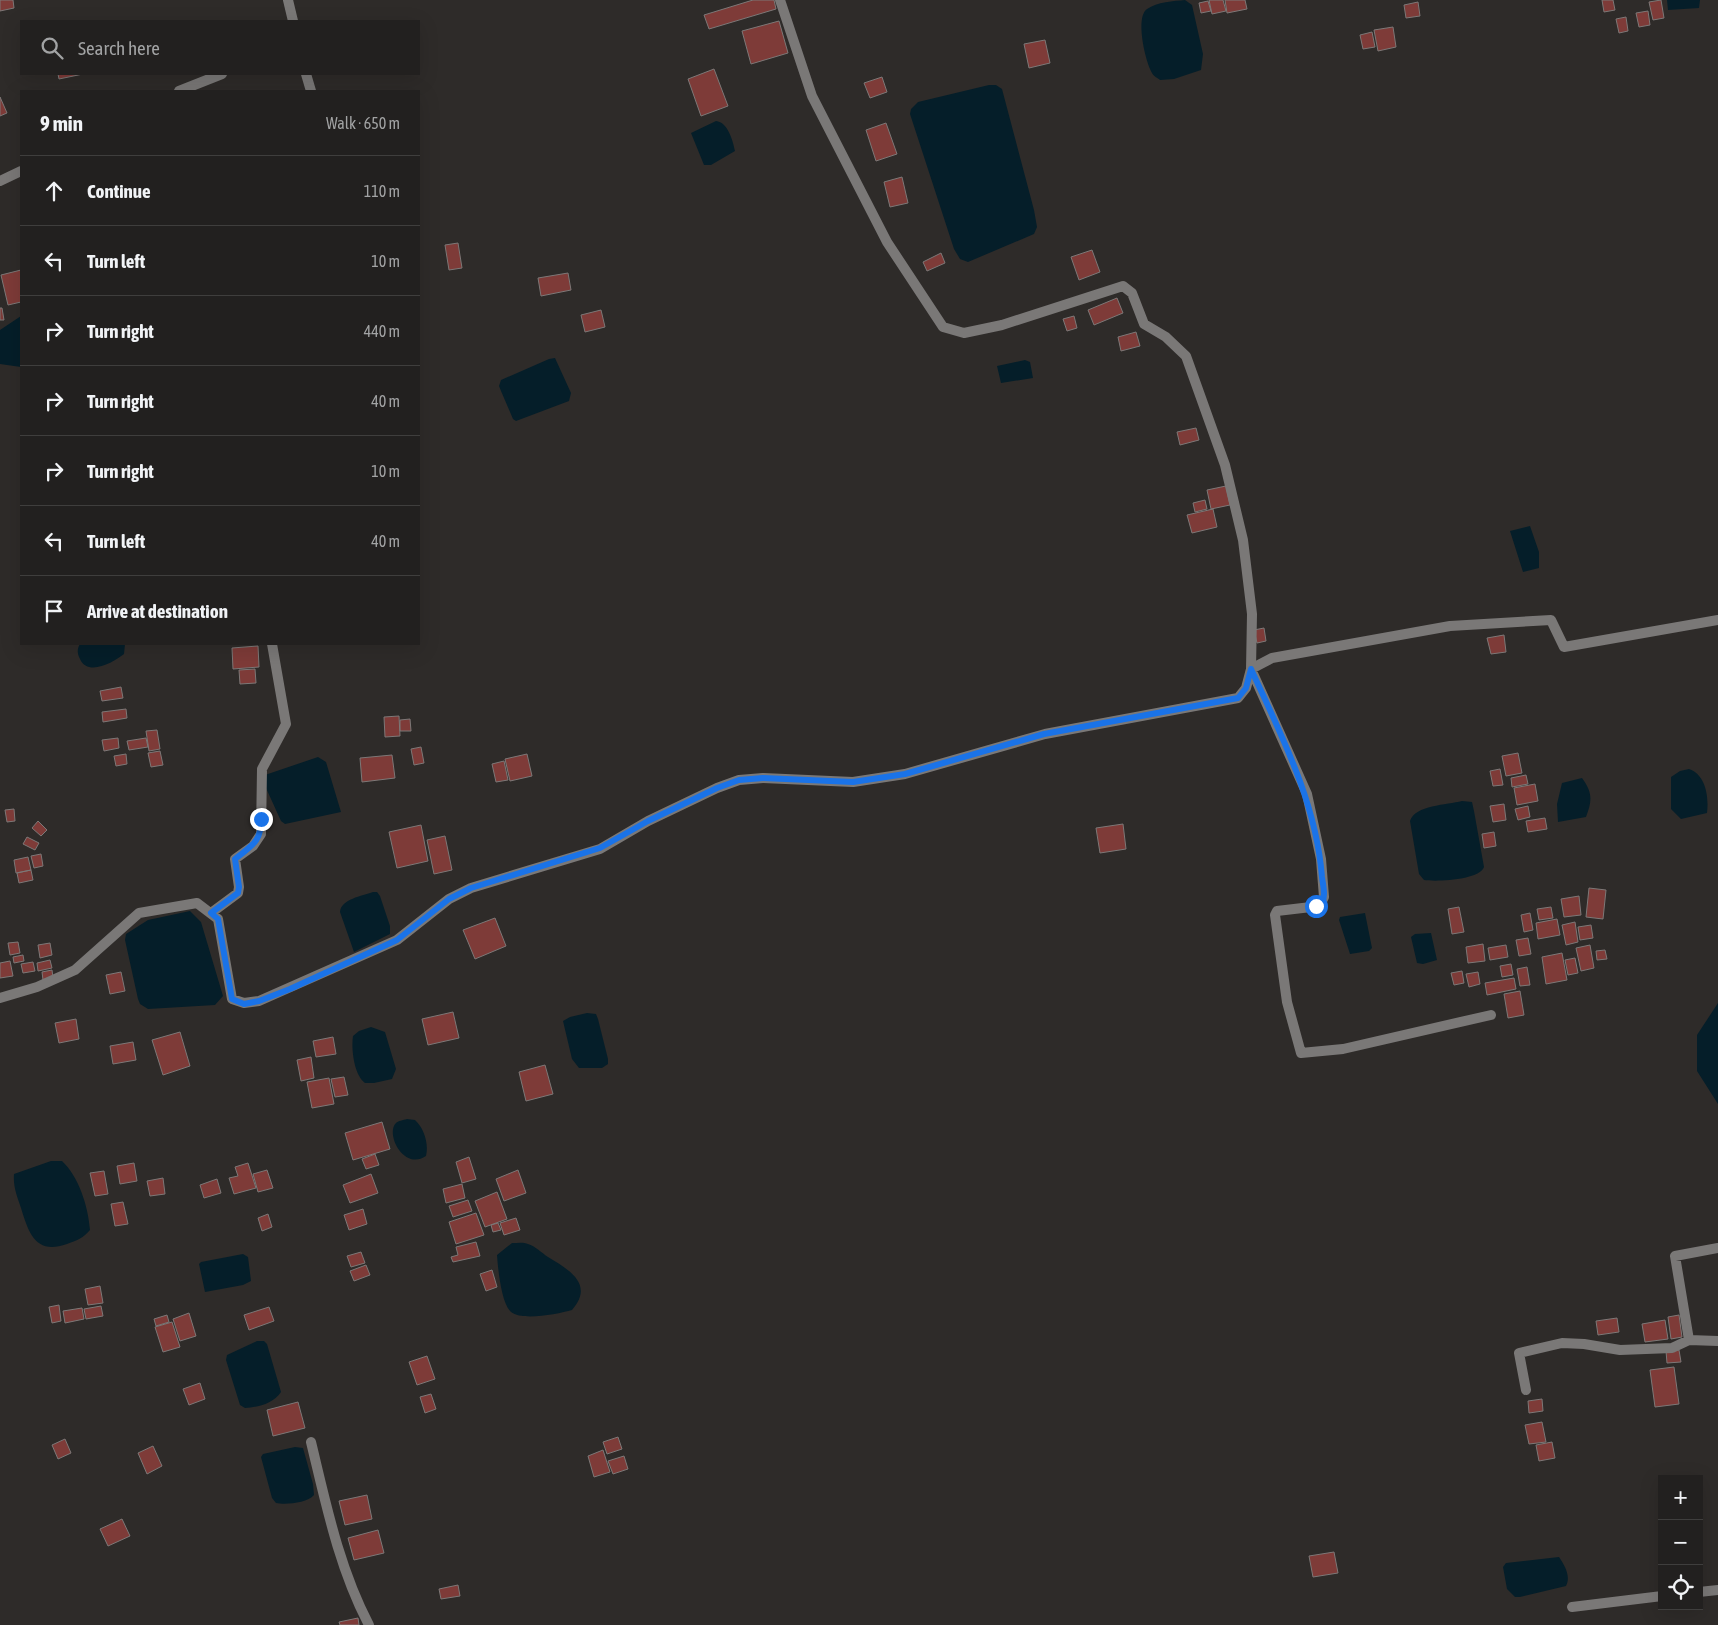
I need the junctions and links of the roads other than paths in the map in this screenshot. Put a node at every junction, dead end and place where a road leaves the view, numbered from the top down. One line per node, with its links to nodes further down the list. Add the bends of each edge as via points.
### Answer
1 (288, 0): 3 (street)
2 (780, 0): 12 (street, via 812,96 887,242 943,327 964,334 1123,286 1132,294 1144,324 1166,337 1186,356 1225,465 1242,540 1252,614)
3 (293, 20)
4 (219, 75): 6 (street)
5 (306, 75): 7 (street)
6 (182, 90)
7 (311, 90)
8 (20, 171): 9 (street)
9 (0, 181)
10 (1718, 620): 12 (street, via 1564,647 1551,620 1450,626 1272,658)
11 (272, 645): 13 (street, via 286,724 262,769 261,834 253,846 235,859 238,893)
12 (1251, 669): 13 (street, via 1246,688 1238,698 1044,734 905,774 853,782 739,780 648,821 600,848 471,888 449,899 397,940 259,1001 244,1004 232,999 218,919); 15 (street, via 1307,794 1321,859 1322,903 1277,911 1275,915 1287,1002 1301,1053 1343,1049)
13 (211, 913): 14 (street, via 197,903 139,913 75,970 37,987)
14 (0, 998)
15 (1491, 1015)
16 (1718, 1248): 17 (street, via 1675,1256)
17 (1689, 1340): 18 (street); 19 (street, via 1672,1348 1620,1350 1562,1343 1519,1353)
18 (1718, 1341)
19 (1526, 1390)
20 (311, 1442): 25 (street, via 353,1595)
21 (1718, 1590): 22 (street)
22 (1703, 1592)
23 (1658, 1596): 24 (street)
24 (1572, 1607)
25 (369, 1625)

